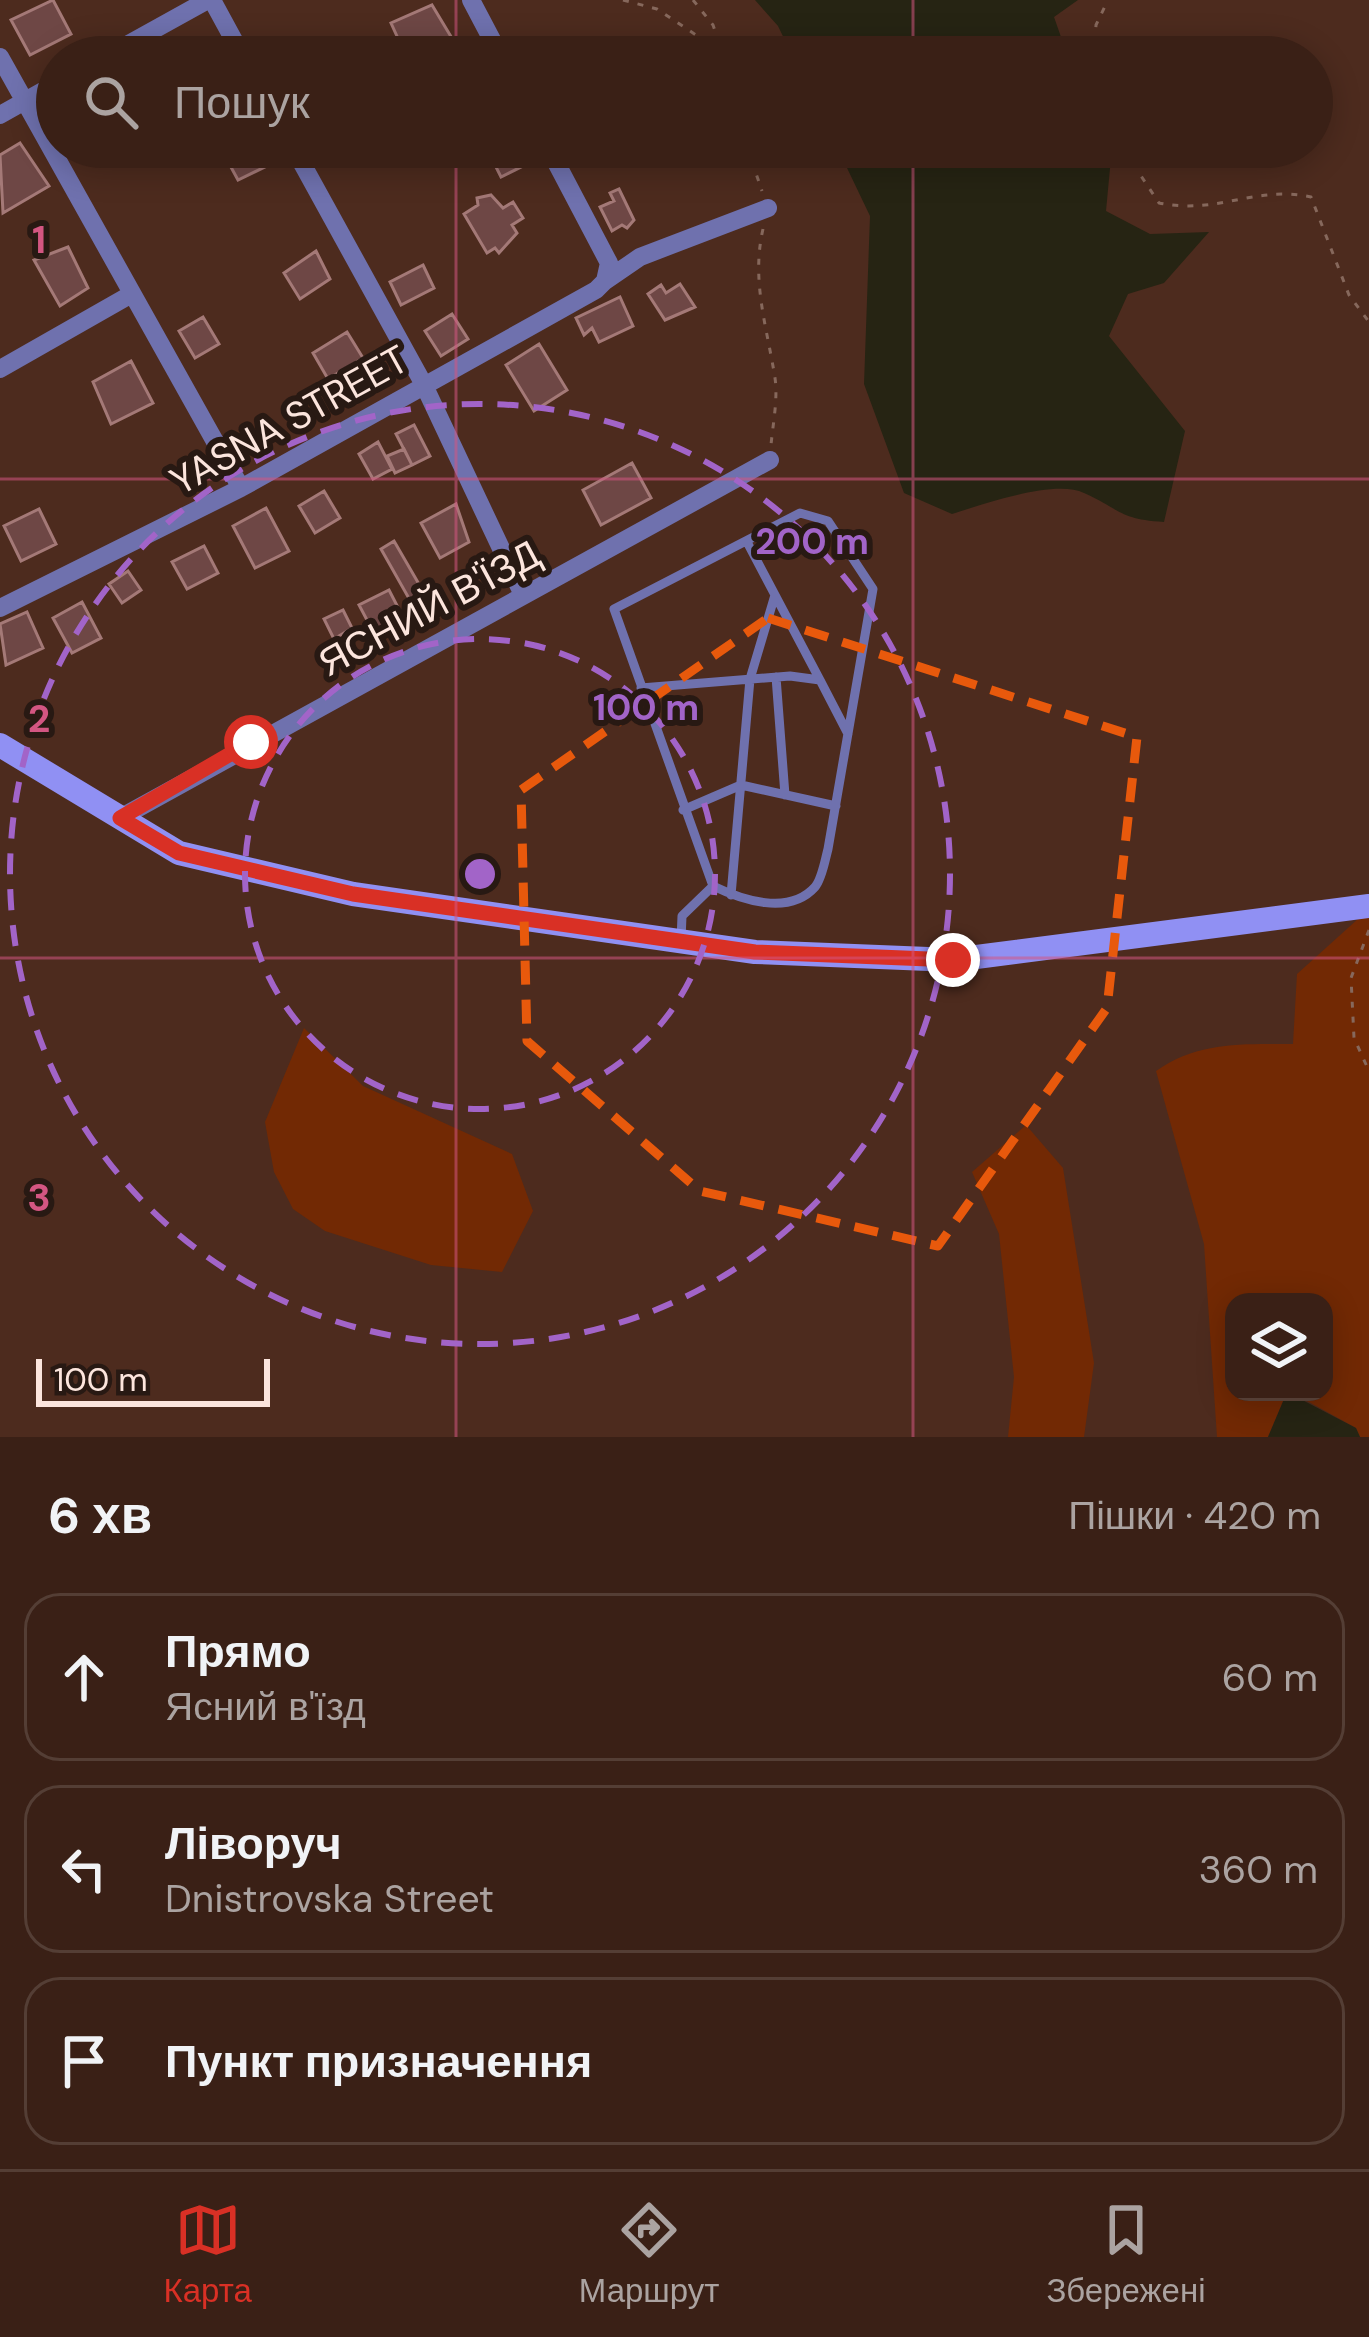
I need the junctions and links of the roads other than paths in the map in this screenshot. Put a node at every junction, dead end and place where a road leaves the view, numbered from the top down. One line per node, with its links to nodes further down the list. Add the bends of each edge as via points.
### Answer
1 (210, 0): 3 (street); 4 (street)
2 (471, 0): 5 (street)
3 (144, 36)
4 (231, 36)
5 (490, 36)
6 (0, 58): 8 (street)
7 (36, 95): 8 (street)
8 (23, 102): 9 (street); 10 (street)
9 (0, 115)
10 (36, 125)
11 (60, 168): 16 (street)
12 (305, 168): 18 (street)
13 (558, 168): 15 (street)
14 (768, 208): 15 (street, YASNA STREET)
15 (607, 272): 18 (street, YASNA STREET)
16 (130, 295): 17 (street); 20 (street)
17 (0, 369)
18 (423, 383): 20 (street, YASNA STREET); 22 (street)
19 (770, 460): 22 (street, ЯСНИЙ В'ЇЗД)
20 (242, 488): 24 (street, YASNA STREET)
21 (747, 542): 23 (lane); 28 (lane, via 614,609); 29 (lane, via 812,513 854,552 873,589)
22 (524, 595): 35 (street, ЯСНИЙ В'ЇЗД)
23 (775, 595): 26 (lane); 27 (lane)
24 (0, 608)
25 (776, 677): 26 (lane); 27 (lane); 32 (lane)
26 (750, 679): 28 (lane); 31 (lane)
27 (820, 680): 29 (lane)
28 (641, 688): 34 (lane)
29 (848, 734): 33 (lane)
30 (0, 746): 35 (street)
31 (741, 785): 32 (lane); 34 (lane); 37 (lane)
32 (785, 795): 33 (lane)
33 (836, 806): 37 (lane, via 817,886 794,900)
34 (683, 810): 36 (lane)
35 (120, 818): 39 (street, via 179,853 353,894)
36 (713, 886): 37 (lane); 39 (lane, via 682,916)
37 (730, 895)
38 (1369, 905): 39 (street, via 953,960)
39 (681, 941)

